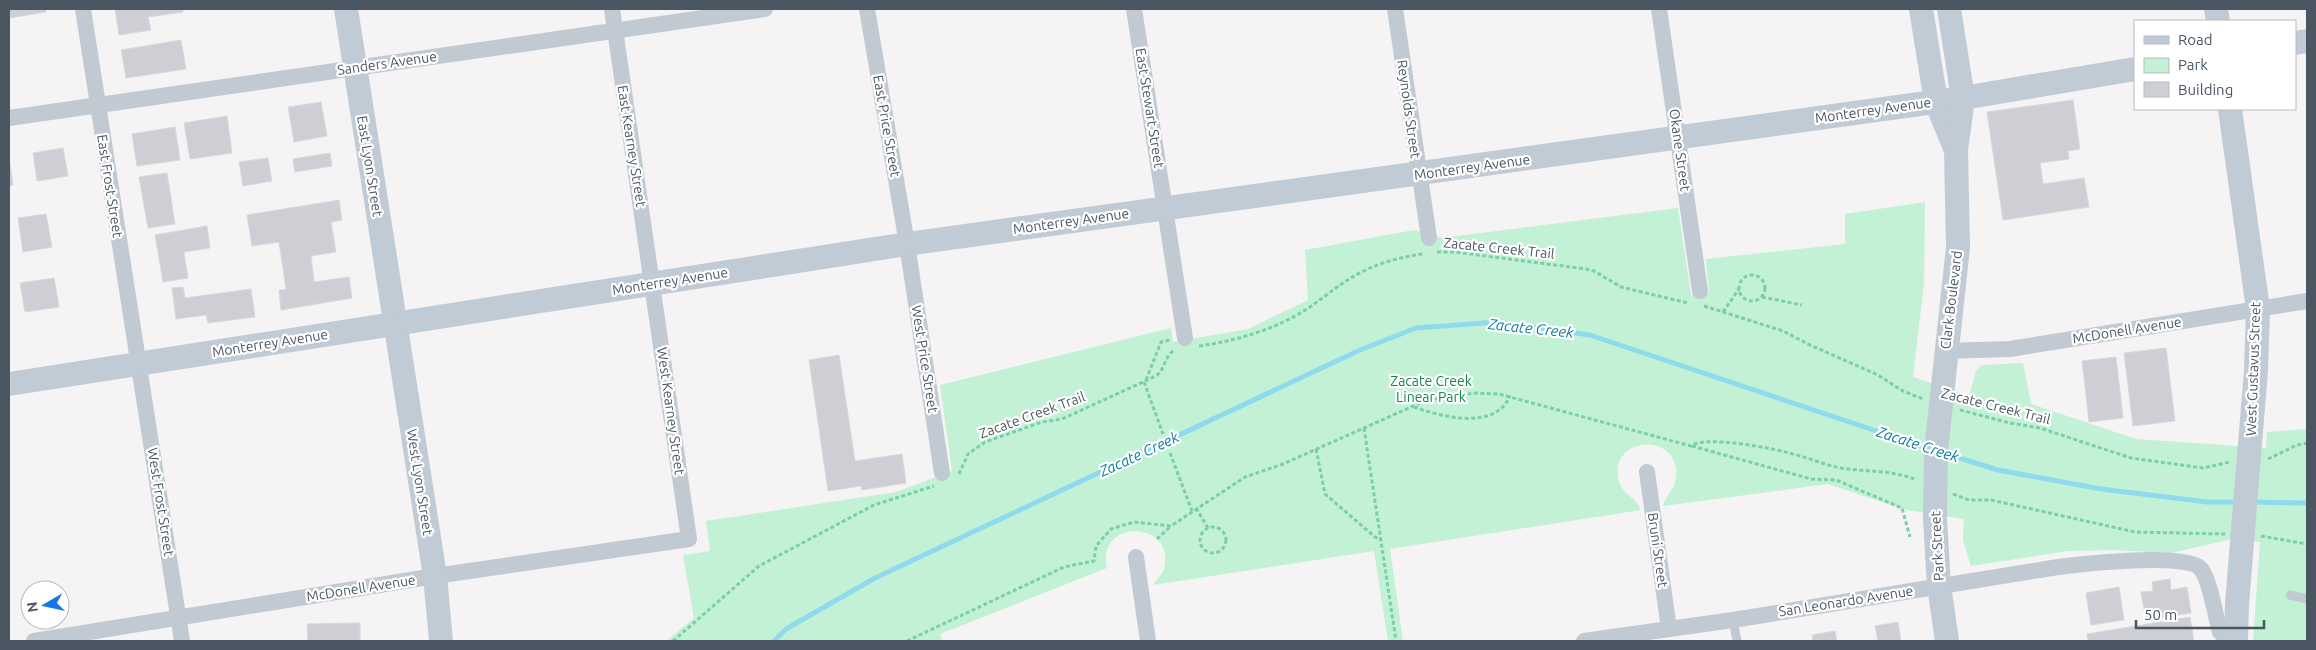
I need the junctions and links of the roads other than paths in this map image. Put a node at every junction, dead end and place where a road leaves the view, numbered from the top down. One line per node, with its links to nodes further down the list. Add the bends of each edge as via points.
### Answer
1 (83, 9): 16 (street, East Frost Street)
2 (346, 9): 12 (street, East Lyon Street)
3 (612, 9): 11 (street, East Kearney Street)
4 (765, 9): 11 (street, Sanders Avenue)
5 (867, 9): 23 (street, East Price Street)
6 (1134, 9): 22 (street, East Stewart Street)
7 (1395, 9): 21 (street, Reynolds Street)
8 (1658, 9): 19 (street, Okane Street)
9 (1921, 9): 15 (street, Clark Boulevard)
10 (1949, 9): 14 (street, Clark Boulevard)
11 (614, 31): 12 (street, Sanders Avenue); 25 (street, East Kearney Street)
12 (355, 67): 16 (street, Sanders Avenue); 29 (street, East Lyon Street)
13 (2134, 69): 14 (street, Monterrey Avenue)
14 (1963, 98): 15 (street, Monterrey Avenue); 20 (street, Clark Boulevard)
15 (1936, 102): 19 (street, Monterrey Avenue); 20 (street, Clark Boulevard)
16 (98, 104): 18 (street, Sanders Avenue); 32 (street, East Frost Street)
17 (2230, 110): 28 (street, West Gustavus Street)
18 (9, 118)
19 (1679, 137): 21 (street, Monterrey Avenue); 26 (street, Okane Street)
20 (1956, 150): 31 (street, Clark Boulevard, via 1958,247)
21 (1419, 174): 22 (street, Monterrey Avenue); 24 (street, Reynolds Street)
22 (1165, 208): 23 (street, Monterrey Avenue); 30 (street, East Stewart Street)
23 (907, 244): 25 (street, Monterrey Avenue); 36 (street, West Price Street)
24 (1428, 248)
25 (653, 284): 29 (street, Monterrey Avenue); 37 (street, West Kearney Street)
26 (1698, 300)
27 (2307, 301): 28 (street, McDonell Avenue)
28 (2258, 309): 31 (street, McDonell Avenue, via 2010,350); 54 (street, West Gustavus Street)
29 (395, 324): 32 (street, Monterrey Avenue); 39 (street, West Lyon Street)
30 (1187, 344)
31 (1945, 351): 34 (street, Clark Boulevard)
32 (138, 364): 33 (street, Monterrey Avenue); 43 (street, West Frost Street)
33 (9, 384)
34 (1936, 451): 40 (street, Park Street, via 1935,519)
35 (1647, 472): 45 (street, Bruni Street)
36 (946, 478)
37 (689, 539): 39 (street, McDonell Avenue)
38 (1136, 557): 50 (street)
39 (435, 576): 43 (street, McDonell Avenue); 49 (street, West Lyon Street)
40 (1939, 586): 44 (street, San Leonardo Avenue); 53 (street, Park Street); 54 (street, San Leonardo Avenue, via 2058,567 2173,560 2200,568 2220,632)
41 (2290, 595): 42 (lane)
42 (2307, 599)
43 (179, 618): 47 (street, McDonell Avenue); 48 (street, West Frost Street)
44 (1733, 620): 45 (street, San Leonardo Avenue); 52 (lane)
45 (1669, 629): 46 (street, San Leonardo Avenue)
46 (1613, 639): 51 (street, San Leonardo Avenue)
47 (34, 641)
48 (182, 641)
49 (441, 641)
50 (1148, 641)
51 (1584, 641)
52 (1737, 641)
53 (1947, 641)
54 (2236, 641)

